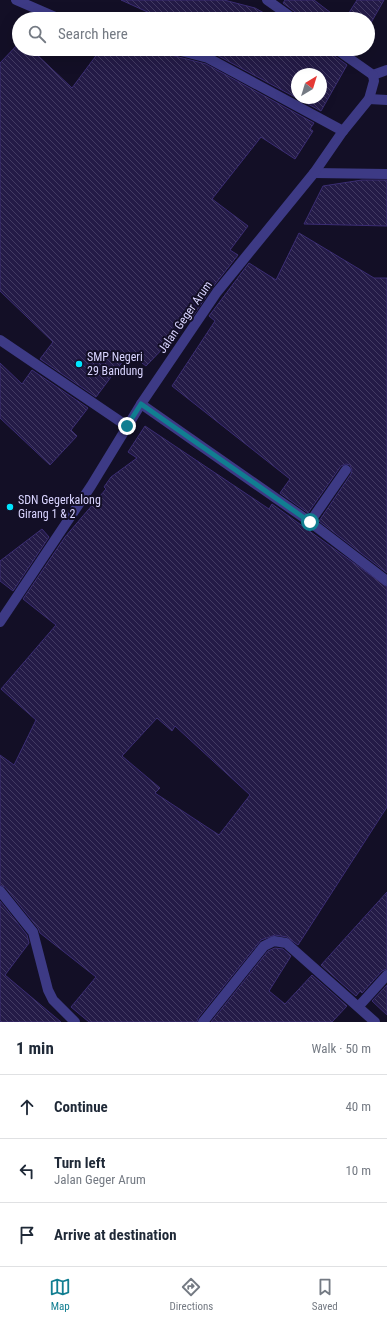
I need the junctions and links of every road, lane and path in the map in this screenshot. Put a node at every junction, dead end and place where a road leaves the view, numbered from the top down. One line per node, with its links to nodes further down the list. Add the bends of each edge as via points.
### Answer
1 (16, 0): 3 (street)
2 (267, 0): 4 (street)
3 (44, 12)
4 (284, 12)
5 (200, 56): 11 (street)
6 (346, 56): 8 (street)
7 (387, 70): 8 (street)
8 (373, 75): 9 (street, Jalan Geger Arum)
9 (369, 99): 10 (street); 11 (street, Jalan Geger Arum)
10 (387, 100)
11 (343, 131): 12 (street, Jalan Geger Arum)
12 (314, 173): 13 (street); 15 (street, Jalan Geger Arum, via 217,292)
13 (387, 174)
14 (0, 340): 16 (street)
15 (141, 404): 16 (street, Jalan Geger Arum); 18 (street)
16 (127, 426): 20 (street, Jalan Geger Arum, via 91,486)
17 (346, 470): 18 (street)
18 (310, 522): 19 (street)
19 (387, 581)
20 (0, 622)
21 (0, 891): 24 (street, via 33,932 48,990 53,1000)
22 (387, 975): 23 (street)
23 (359, 1006): 25 (street, via 286,944 274,941 264,946); 26 (street)
24 (75, 1022)
25 (203, 1022)
26 (375, 1022)

